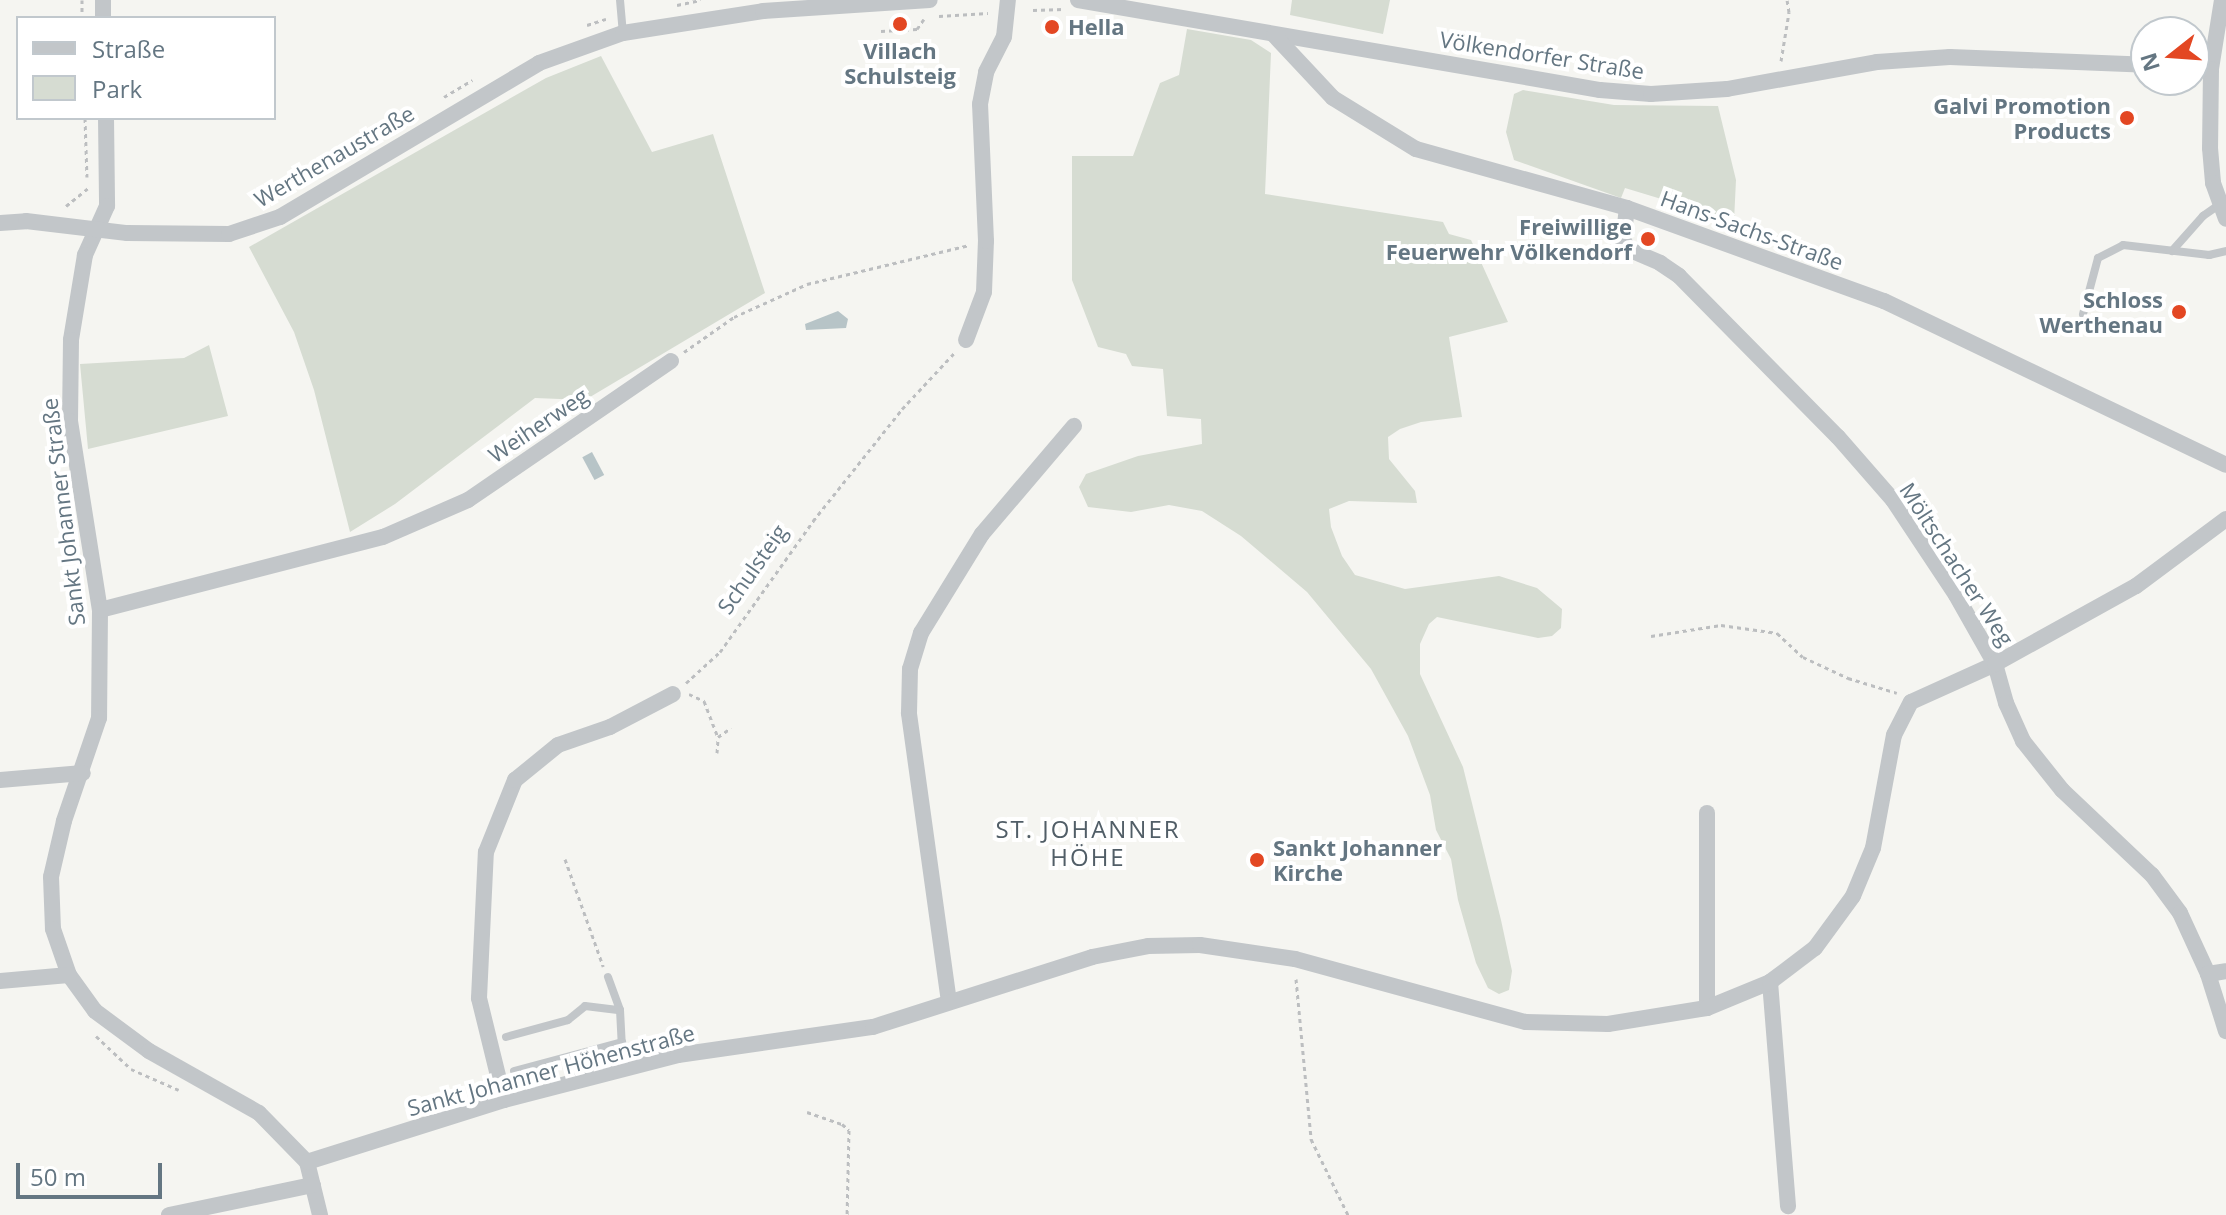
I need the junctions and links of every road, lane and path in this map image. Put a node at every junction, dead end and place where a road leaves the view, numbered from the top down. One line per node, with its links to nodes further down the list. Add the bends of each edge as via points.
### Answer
1 (620, 0): 9 (lane)
2 (930, 0): 9 (street, Werthenaustraße, via 763,11)
3 (1008, 0): 7 (street)
4 (1078, 0): 10 (street, Völkendorfer Straße)
5 (1787, 0): 13 (path)
6 (2222, 0): 11 (street)
7 (1006, 20): 8 (path, via 991,13 968,13 925,18 917,29); 23 (street, via 980,104)
8 (881, 31)
9 (623, 33): 22 (street, Werthenaustraße, via 539,63 280,217 229,234)
10 (1274, 35): 13 (street, Völkendorfer Straße, via 1600,90 1687,94); 18 (street, Hans-Sachs-Straße, via 1333,98 1416,149)
11 (2210, 41)
12 (2130, 64): 13 (street, Völkendorfer Straße, via 1950,57)
13 (1782, 77)
14 (2210, 94): 17 (street)
15 (85, 120): 19 (path, via 88,190)
16 (106, 120): 22 (street, Sankt Johanner Straße, via 107,206)
17 (2218, 121): 20 (street, via 2213,183)
18 (1627, 208): 30 (street, Hans-Sachs-Straße, via 1884,301); 34 (street, Möltschacher Weg, via 1623,241 1630,250 1679,276 1893,500)
19 (57, 212)
20 (2223, 212): 24 (lane, via 2203,216)
21 (0, 223): 22 (street, Werthenaustraße, via 26,221)
22 (95, 231): 32 (street, Sankt Johanner Straße, via 85,255 71,340 70,421)
23 (986, 241): 27 (street, via 984,292); 28 (path, via 807,284 734,317)
24 (2172, 251): 25 (lane); 26 (lane, via 2123,245 2098,258)
25 (2226, 251)
26 (2083, 314)
27 (966, 340): 35 (path, Schulsteig, via 902,409 813,521 720,652)
28 (671, 361): 32 (street, Weiherweg, via 468,500 383,537)
29 (1074, 426): 51 (street, via 982,534 921,633 910,669 909,713)
30 (2226, 465)
31 (2226, 519): 34 (street, via 2136,586)
32 (100, 610): 40 (street, Sankt Johanner Straße, via 99,718)
33 (1651, 636): 36 (path, via 1721,625 1777,633 1803,657 1848,678 1893,690)
34 (1995, 664): 36 (street); 46 (street, Möltschacher Weg, via 2023,741 2062,790 2152,875 2180,913)
35 (673, 694): 38 (path, via 704,701); 59 (street, via 610,727 558,745 515,780 486,852 479,998)
36 (1911, 702): 50 (street, Sankt Johanner Höhenstraße, via 1894,735 1873,848 1853,896 1815,948)
37 (731, 728): 38 (path)
38 (718, 737): 39 (path)
39 (717, 753)
40 (83, 773): 41 (street); 47 (street, Sankt Johanner Straße, via 64,821 51,877 53,929)
41 (0, 780)
42 (1707, 813): 52 (street)
43 (565, 859): 48 (path)
44 (1295, 959): 51 (street, Sankt Johanner Höhenstraße, via 1200,945 1148,946 1092,957); 52 (street, Sankt Johanner Höhenstraße, via 1526,1022 1608,1024); 67 (path, via 1311,1139)
45 (2226, 971): 46 (street)
46 (2208, 974): 54 (street, Möltschacher Weg)
47 (69, 975): 49 (street); 61 (street, Sankt Johanner Straße, via 95,1011 149,1051 259,1113)
48 (608, 977): 53 (lane)
49 (0, 981)
50 (1770, 982): 52 (street, Sankt Johanner Höhenstraße); 63 (street)
51 (949, 1002): 57 (street, Sankt Johanner Höhenstraße, via 873,1027 678,1055)
52 (1707, 1008)
53 (620, 1010): 55 (lane, via 585,1006 568,1020); 56 (lane)
54 (2226, 1031)
55 (506, 1037)
56 (622, 1042): 57 (lane); 58 (lane)
57 (623, 1069): 59 (street, Sankt Johanner Höhenstraße)
58 (514, 1071)
59 (504, 1100): 61 (street, Sankt Johanner Höhenstraße)
60 (807, 1112): 66 (path, via 849,1130)
61 (307, 1162): 62 (street)
62 (313, 1185): 64 (street); 65 (street)
63 (1788, 1206)
64 (169, 1215)
65 (320, 1215)
66 (847, 1215)
67 (1348, 1215)

